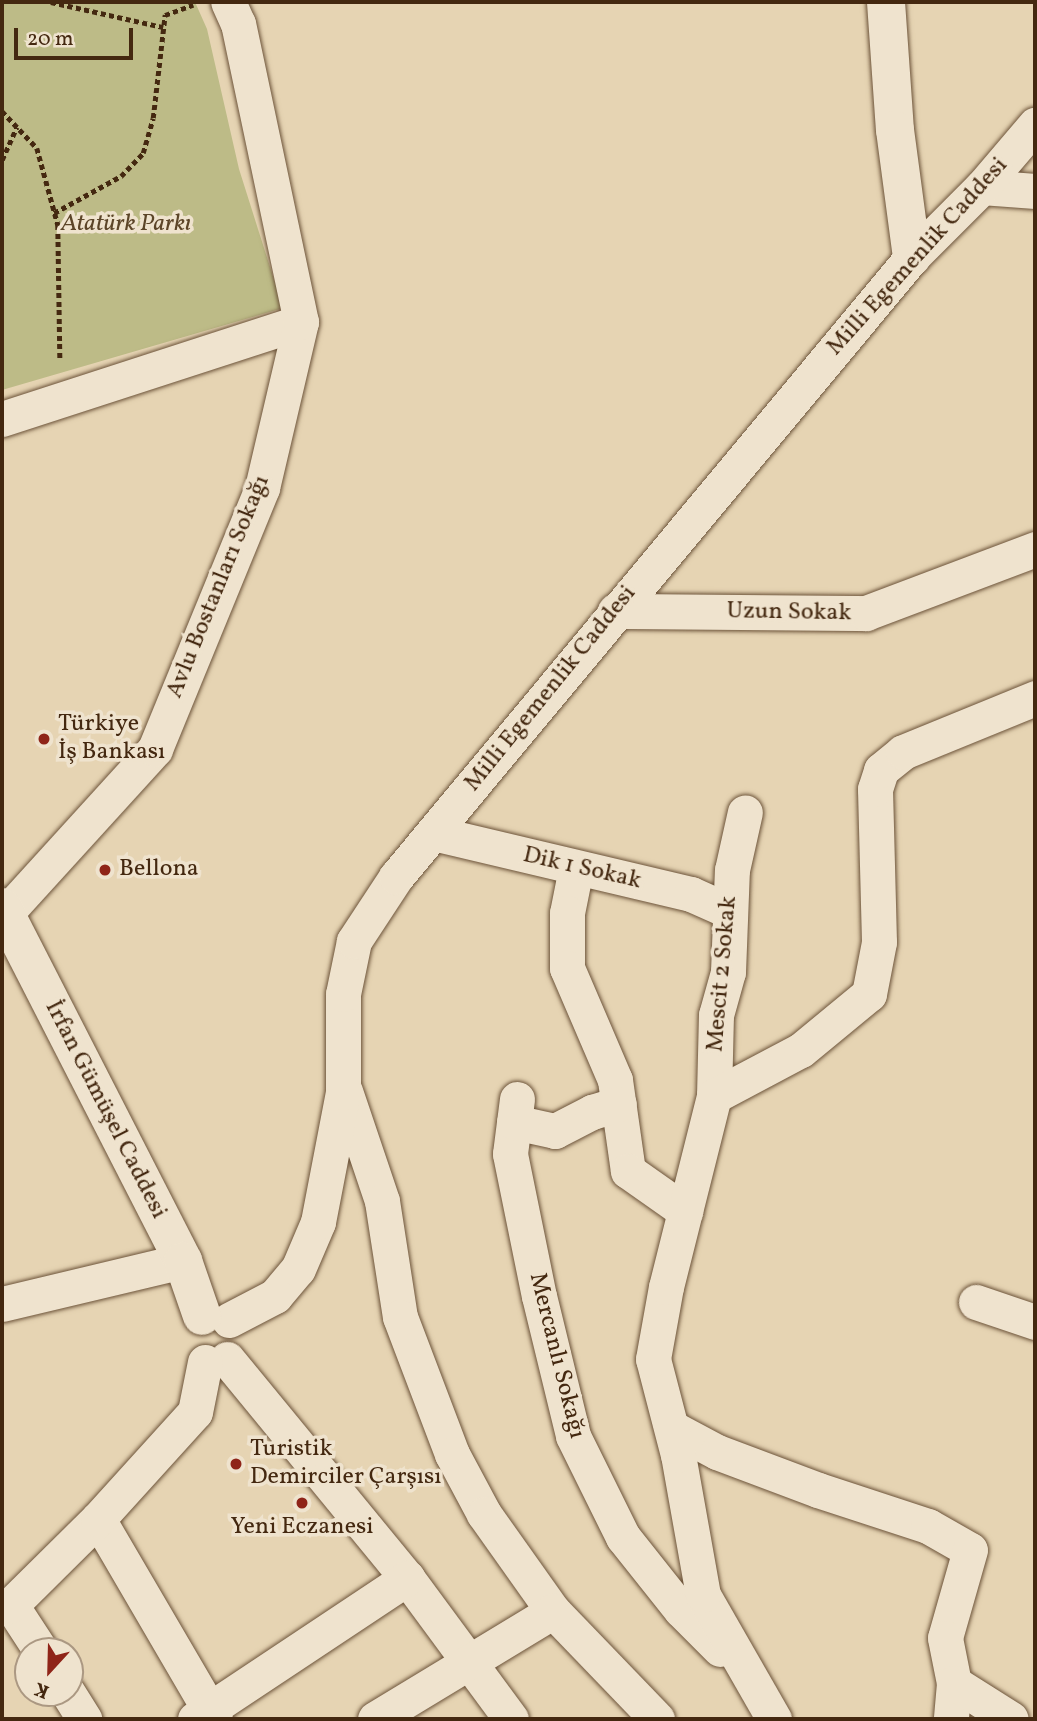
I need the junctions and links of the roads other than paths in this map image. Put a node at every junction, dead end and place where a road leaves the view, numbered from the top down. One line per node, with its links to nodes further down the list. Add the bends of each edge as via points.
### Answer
1 (228, 2): 7 (street, Avlu Bostanları Sokağı, via 238,24)
2 (886, 2): 6 (street, via 895,130)
3 (1035, 125): 4 (street, Milli Egemenlik Caddesi)
4 (982, 187): 5 (street); 6 (street, Milli Egemenlik Caddesi)
5 (1035, 191)
6 (912, 257): 10 (street, Milli Egemenlik Caddesi)
7 (301, 322): 8 (street); 15 (street, Avlu Bostanları Sokağı, via 262,488 155,749)
8 (2, 419)
9 (1035, 549): 10 (street, Uzun Sokak, via 866,613)
10 (615, 611): 13 (street, Milli Egemenlik Caddesi)
11 (1035, 698): 18 (street, via 903,752 881,769 874,789 879,942 869,994 801,1050)
12 (745, 812): 16 (street, Mescit 2 Sokak, via 732,870)
13 (433, 833): 14 (street, Dik 1 Sokak); 17 (street, Milli Egemenlik Caddesi, via 396,877 354,941 343,994)
14 (576, 868): 16 (street, Dik 1 Sokak, via 691,894); 19 (street, via 567,913 567,968 615,1080)
15 (3, 911): 21 (street, İrfan Gümüşel Caddesi)
16 (729, 911): 18 (street, Mescit 2 Sokak, via 728,972 716,1015)
17 (344, 1085): 24 (street, Milli Egemenlik Caddesi, via 318,1222 298,1269 275,1296); 31 (street, via 382,1201 400,1317 452,1454 484,1514)
18 (714, 1096): 20 (street, Mescit 2 Sokak)
19 (619, 1104): 20 (street, via 628,1171); 34 (street, Mercanlı Sokağı, via 555,1131 515,1111 510,1154 539,1296 573,1436 623,1537 681,1610)
20 (685, 1211): 27 (street, Mescit 2 Sokak, via 653,1359)
21 (183, 1261): 23 (street); 24 (street, İrfan Gümüşel Caddesi)
22 (976, 1302): 25 (street)
23 (2, 1304)
24 (215, 1318): 26 (street, via 189,1330 188,1340 196,1357)
25 (1035, 1322)
26 (216, 1361): 28 (street, via 195,1412); 29 (street)
27 (673, 1428): 34 (street, Mescit 2 Sokak, via 703,1595); 35 (street, via 717,1452 928,1526 970,1550 945,1639)
28 (98, 1519): 30 (street); 36 (street)
29 (407, 1578): 33 (street); 36 (street)
30 (7, 1606): 32 (street)
31 (553, 1611): 33 (street); 39 (street)
32 (30, 1637)
33 (470, 1662): 37 (street); 38 (street)
34 (752, 1681): 40 (street)
35 (954, 1683): 41 (street); 42 (street)
36 (207, 1716)
37 (375, 1719)
38 (511, 1719)
39 (657, 1719)
40 (774, 1719)
41 (951, 1719)
42 (1011, 1719)

